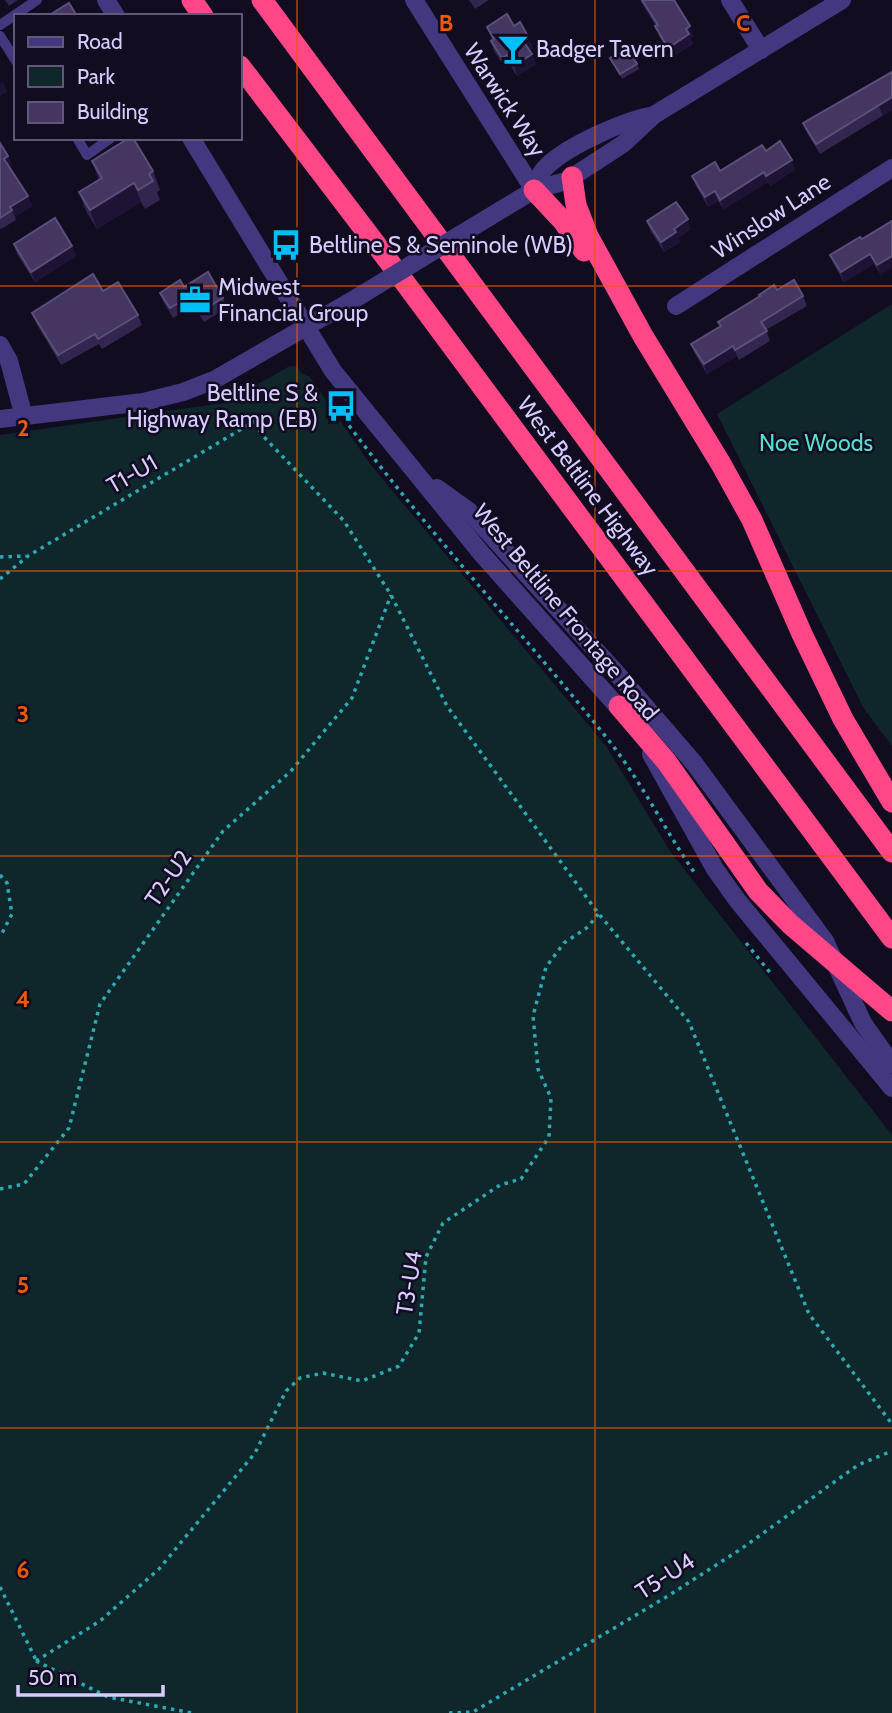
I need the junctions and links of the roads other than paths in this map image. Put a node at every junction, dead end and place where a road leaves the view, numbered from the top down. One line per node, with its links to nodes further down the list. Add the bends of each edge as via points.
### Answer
1 (37, 0): 6 (lane)
2 (262, 0): 27 (highway, West Beltline Highway)
3 (414, 0): 17 (street, Warwick Way)
4 (730, 0): 8 (street)
5 (842, 0): 8 (street)
6 (16, 14)
7 (0, 36): 9 (lane)
8 (761, 50): 11 (street)
9 (14, 58)
10 (242, 69): 28 (highway, West Beltline Highway)
11 (654, 115): 16 (street, via 623,144); 17 (street, via 617,125 555,160 544,169)
12 (78, 140): 13 (lane, via 86,155)
13 (108, 140)
14 (192, 140): 19 (street, West Beltline Frontage Road)
15 (892, 168): 18 (street, Winslow Lane)
16 (572, 177): 17 (street); 20 (highway, via 580,218)
17 (534, 190): 19 (street, bridge); 20 (highway, via 563,221)
18 (676, 306)
19 (305, 327): 22 (street, via 214,380 183,392 144,402); 24 (street, West Beltline Frontage Road, via 341,382)
20 (643, 336): 26 (highway, via 752,520 843,719)
21 (0, 345): 22 (street)
22 (24, 417): 23 (street)
23 (0, 419)
24 (420, 476): 25 (street, West Beltline Frontage Road, via 481,553); 29 (street, West Beltline Frontage Road, via 469,511 669,733 793,896)
25 (619, 706): 29 (highway, via 666,761 758,891); 32 (street, West Beltline Frontage Road, via 737,900)
26 (892, 802)
27 (892, 852)
28 (892, 938)
29 (837, 964): 30 (highway); 31 (street, West Beltline Frontage Road, via 863,1023)
30 (892, 1011)
31 (892, 1064)
32 (892, 1088)

